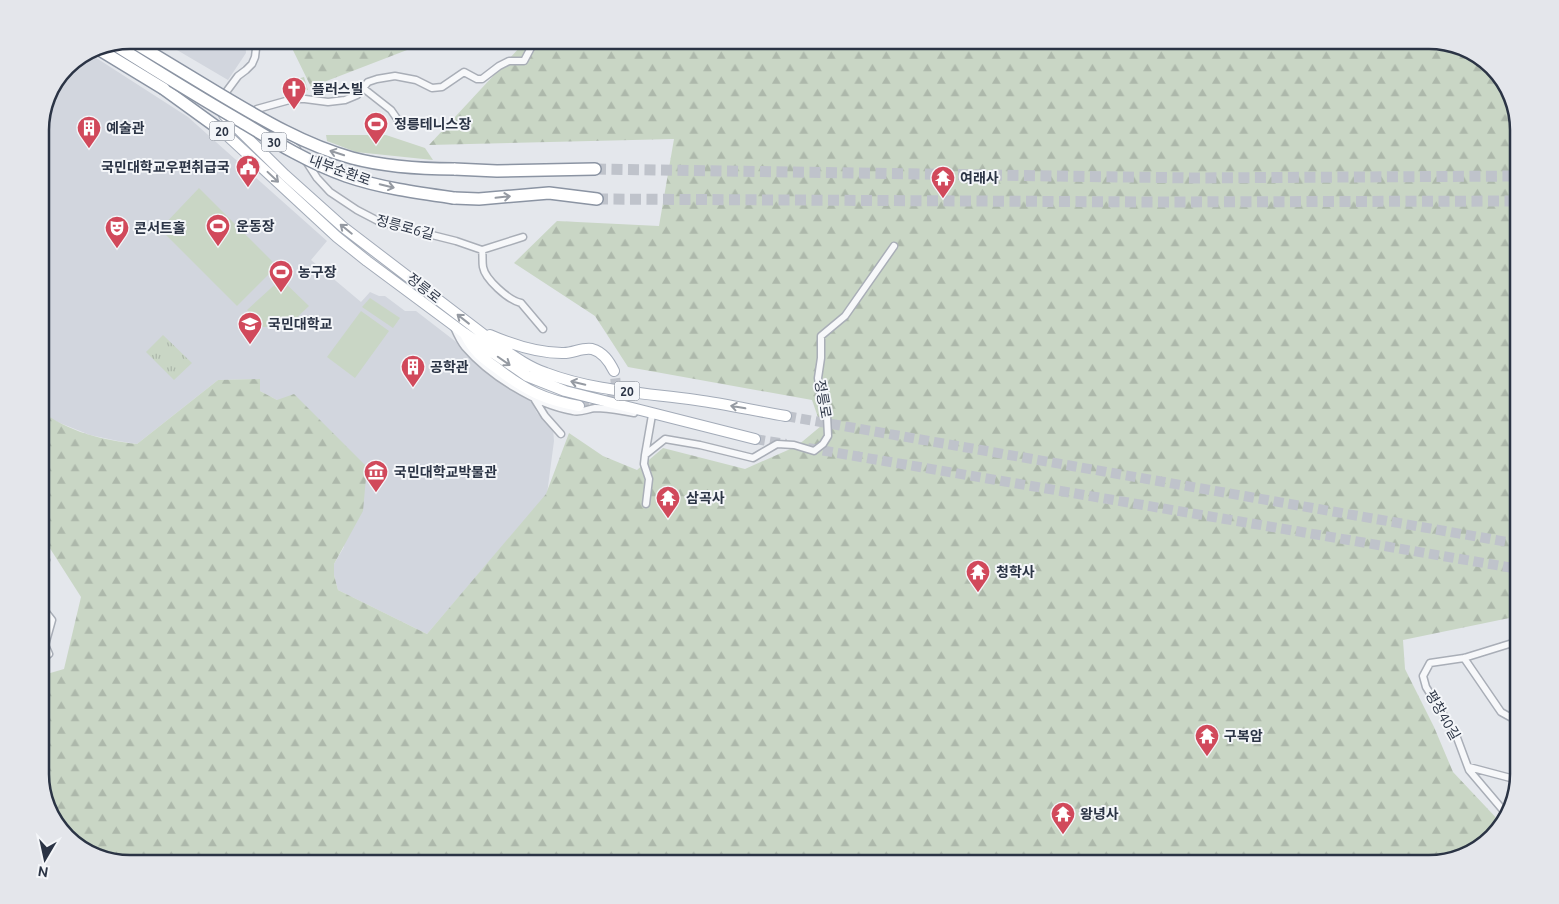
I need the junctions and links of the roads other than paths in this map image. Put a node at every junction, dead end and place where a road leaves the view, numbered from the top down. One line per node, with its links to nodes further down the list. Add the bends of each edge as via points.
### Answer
1 (130, 49): 6 (highway)
2 (145, 49): 15 (highway, 내부순환로 / 30, one-way to 2, bridge, via 422,169 344,155 307,142 253,114)
3 (256, 49): 11 (street, via 252,64 238,76)
4 (530, 49): 10 (street, via 524,62 510,61 482,78 477,79 464,72 442,87 432,88 416,80 394,76 377,78)
5 (121, 50): 16 (highway, 내부순환로 / 30, one-way to 16, bridge, via 272,141 346,176 454,198 549,193)
6 (135, 52): 11 (main road, 정릉로 / 20)
7 (104, 53): 14 (highway, bridge, via 164,89)
8 (105, 53): 14 (main road, 정릉로 / 20, via 184,97)
9 (103, 54): 14 (main road, 정릉로)
10 (363, 88): 12 (street, via 345,100 293,99 257,109); 13 (street, via 391,110)
11 (215, 106): 12 (street, 정릉로6길); 21 (main road, 정릉로 / 20, one-way to 11, via 343,227)
12 (242, 118): 19 (street, 정릉로6길, via 296,148 330,192 357,210 380,222 456,240)
13 (400, 123)
14 (222, 131): 20 (main road, 정릉로 / 20, one-way to 20, via 337,237)
15 (595, 170)
16 (596, 199)
17 (523, 237): 19 (street)
18 (894, 246): 34 (street, 정릉로, via 845,316 821,336 818,378 828,429 823,444 814,451 777,444 753,458 665,439)
19 (482, 250): 23 (street, via 483,268 491,280 520,302)
20 (391, 280): 21 (main road, via 392,275 398,276 430,302); 22 (main road, 정릉로 / 20)
21 (446, 306): 24 (main road, 정릉로 / 20, one-way to 21)
22 (454, 326): 25 (main road, 정릉로 / 20); 27 (street, 정릉로, via 464,346 473,355)
23 (544, 329)
24 (480, 332): 26 (main road, via 550,353 594,350 604,356); 30 (main road, 정릉로 / 20, one-way to 24, via 567,381 521,360)
25 (464, 333): 28 (main road, via 475,351 519,385 552,400); 31 (main road, 정릉로 / 20, one-way to 31, via 527,376 547,385)
26 (614, 370)
27 (535, 400): 29 (street, 정릉로, via 574,412 603,408); 32 (street, 정릉로)
28 (579, 406)
29 (652, 415): 31 (street, 정릉로); 34 (street)
30 (786, 416)
31 (711, 427): 33 (main road, 정릉로 / 20)
32 (561, 434)
33 (755, 439)
34 (645, 455): 35 (street, via 648,479)
35 (646, 504)
36 (49, 616): 37 (street, via 52,620)
37 (49, 631)
38 (1510, 644): 39 (street, 평창40길)
39 (1464, 658): 40 (street, via 1502,712); 41 (street, 평창40길, via 1430,663 1423,676 1426,687 1456,735)
40 (1510, 717)
41 (1469, 767): 42 (street); 43 (street, 평창40길)
42 (1510, 778)
43 (1502, 809)

